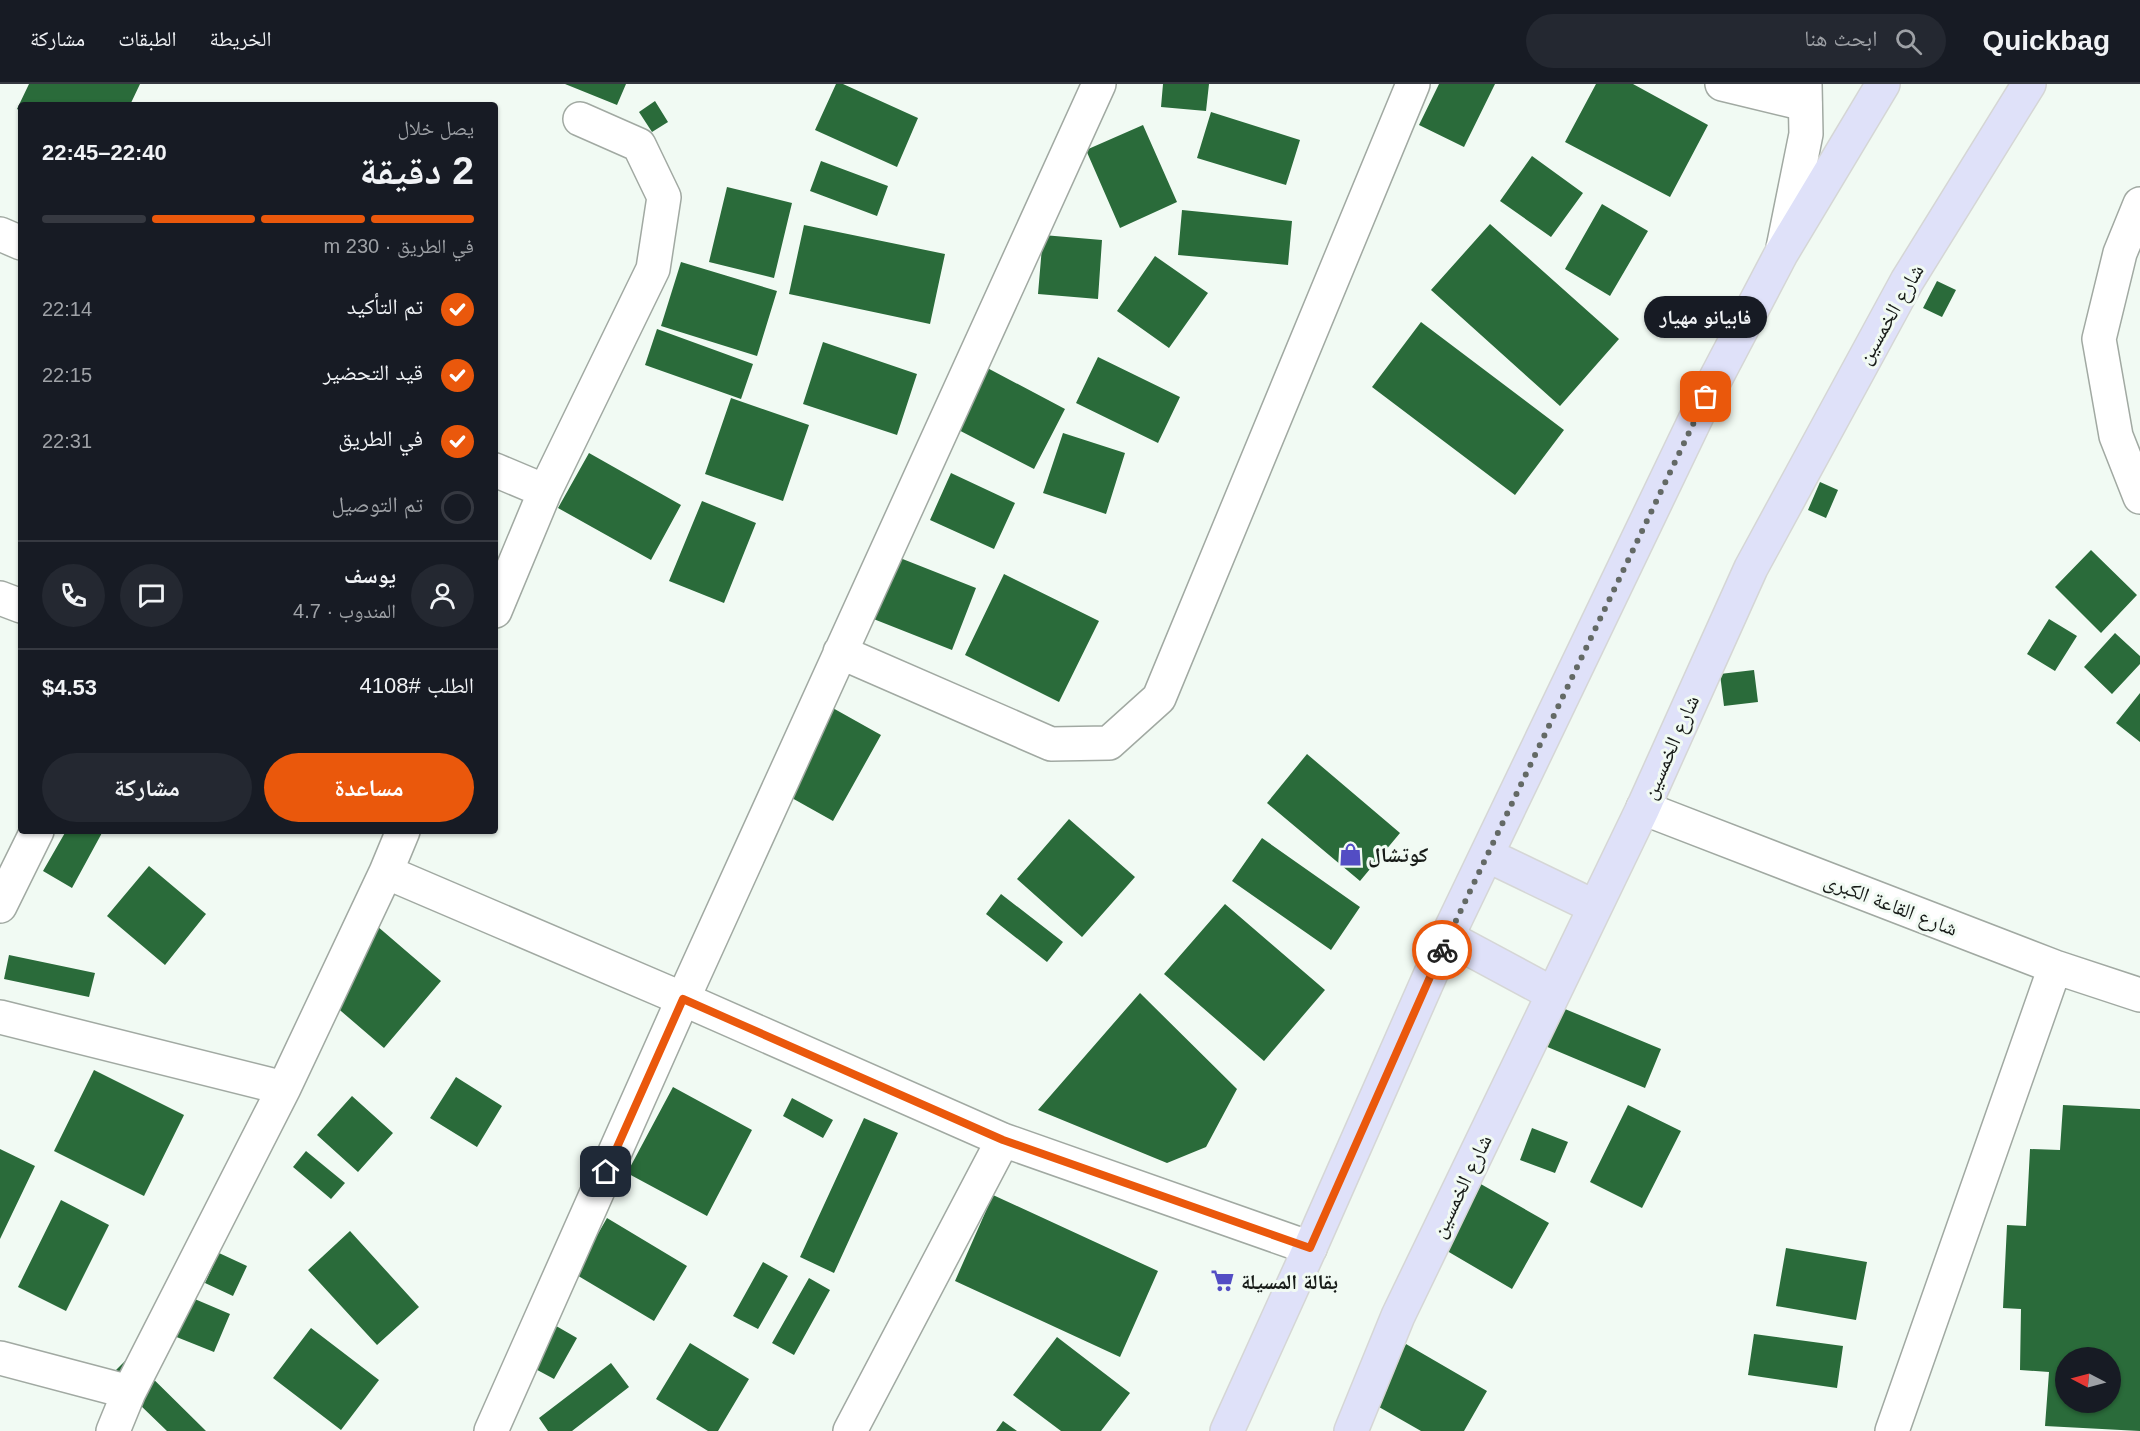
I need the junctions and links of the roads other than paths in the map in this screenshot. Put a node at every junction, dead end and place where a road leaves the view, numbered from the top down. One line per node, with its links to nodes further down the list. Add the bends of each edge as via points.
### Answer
1 (1099, 84): 18 (street)
2 (1413, 84): 18 (street, via 1160,698 1109,742 1051,744)
3 (1722, 84): 6 (street)
4 (1883, 84): 11 (main road)
5 (2029, 84): 19 (main road, شارع الخمسين, via 1907,281 1751,568)
6 (1805, 94): 11 (street, via 1806,134)
7 (580, 119): 13 (street, via 639,145 664,197 653,269)
8 (2140, 204): 14 (street, via 2120,253 2099,339 2116,436)
9 (0, 234): 10 (street)
10 (18, 242)
11 (1781, 254): 22 (main road, via 1706,397)
12 (498, 471): 13 (street)
13 (545, 491): 16 (street)
14 (2140, 497)
15 (0, 598): 17 (street)
16 (498, 604)
17 (18, 605)
18 (840, 652): 30 (street)
19 (1643, 808): 25 (main road, شارع الخمسين); 27 (street, شارع القاعة الكبرى)
20 (36, 834): 24 (street)
21 (402, 834): 23 (street)
22 (1487, 855): 25 (main road); 26 (main road)
23 (386, 872): 30 (street); 32 (street)
24 (0, 906)
25 (1595, 907): 28 (main road, شارع الخمسين)
26 (1447, 937): 28 (main road); 34 (main road)
27 (2055, 967): 29 (street, شارع القاعة الكبرى); 42 (street)
28 (1553, 994): 41 (main road, شارع الخمسين, via 1398,1316)
29 (2140, 995)
30 (683, 999): 33 (street); 38 (street)
31 (0, 1017): 32 (street)
32 (284, 1088): 36 (street)
33 (1003, 1140): 34 (street); 39 (street)
34 (1310, 1248): 40 (main road)
35 (0, 1358): 36 (street)
36 (129, 1392): 37 (street)
37 (113, 1431)
38 (491, 1431)
39 (850, 1431)
40 (1227, 1431)
41 (1351, 1431)
42 (1892, 1431)

